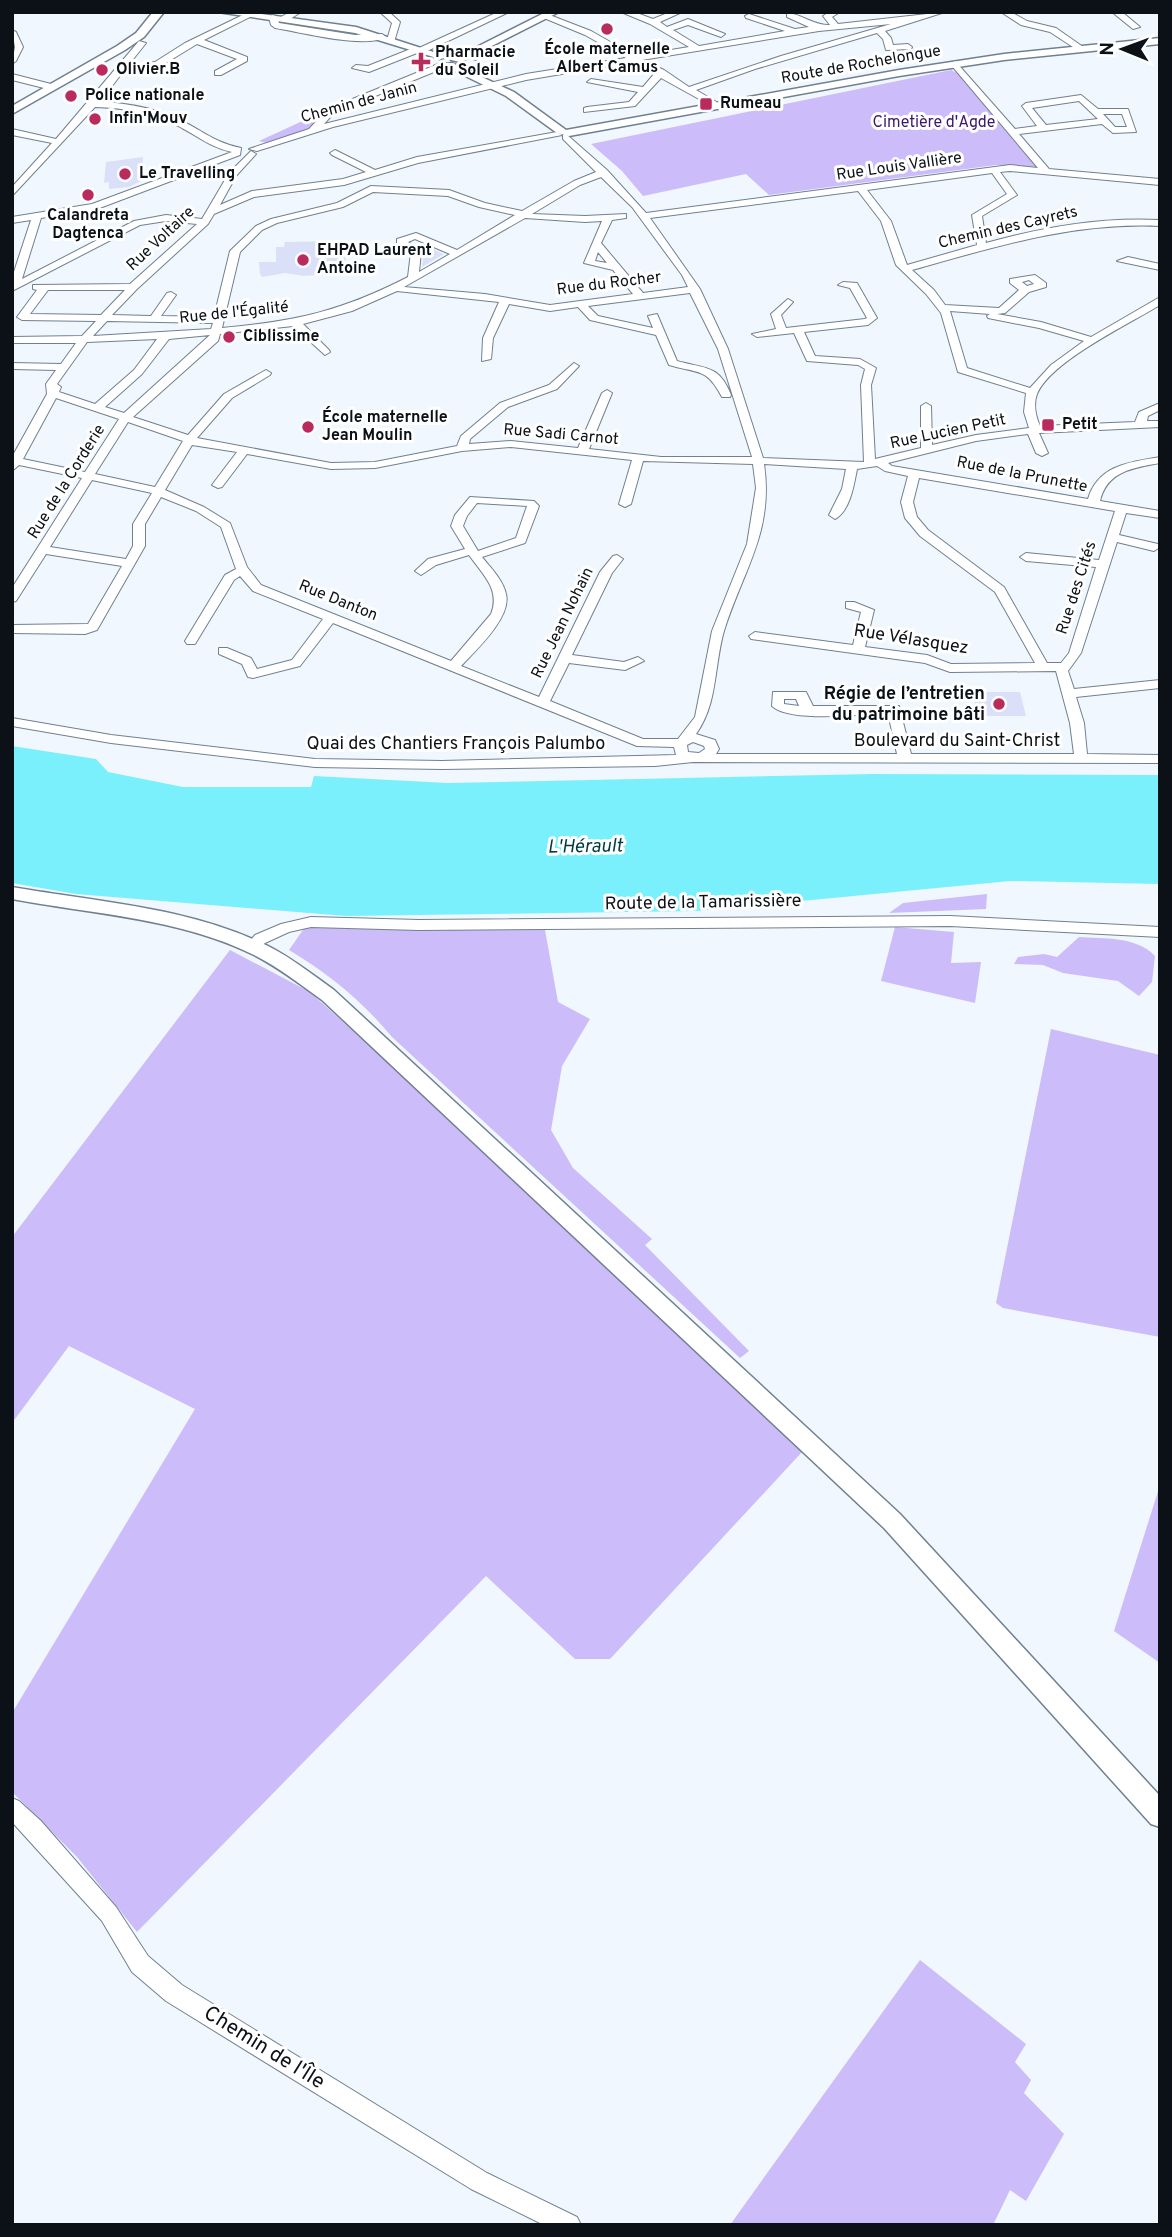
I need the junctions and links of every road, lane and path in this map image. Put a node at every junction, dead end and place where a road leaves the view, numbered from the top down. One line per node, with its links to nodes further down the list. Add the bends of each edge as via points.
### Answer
1 (162, 12): 27 (main road)
2 (223, 12): 12 (main road)
3 (297, 12): 16 (street)
4 (384, 12): 28 (street, via 396,22)
5 (505, 12): 34 (street)
6 (625, 12): 17 (street)
7 (678, 12): 17 (street)
8 (836, 12): 19 (street, via 827,16)
9 (941, 12): 18 (street, Chemin de Janin)
10 (1005, 12): 33 (street, via 1024,23 1053,30)
11 (1116, 12): 20 (street)
12 (253, 13): 16 (main road); 29 (street)
13 (551, 14): 35 (street); 37 (main road, via 474,56)
14 (790, 15): 21 (street)
15 (749, 16): 24 (street)
16 (279, 18): 28 (main road)
17 (653, 22): 22 (street)
18 (890, 25): 19 (street, Chemin de Janin); 25 (street)
19 (836, 27): 21 (street, Chemin de Janin)
20 (1136, 27)
21 (819, 28): 24 (street, Chemin de Janin)
22 (667, 30): 26 (street, via 688,22); 32 (street)
23 (12, 32): 36 (street, via 19,47)
24 (794, 32): 32 (street, Chemin de Janin)
25 (880, 32): 31 (street, via 887,38 888,48); 47 (street, via 780,56)
26 (721, 34)
27 (141, 39): 40 (street); 46 (main road)
28 (387, 39): 34 (main road)
29 (198, 41): 40 (street, via 158,64); 42 (street, via 244,59)
30 (1160, 41): 33 (main road, Route de Rochelongue)
31 (908, 47)
32 (696, 48): 35 (street, Chemin de Janin)
33 (1082, 49): 38 (main road, Route de Rochelongue)
34 (418, 50): 37 (main road); 39 (street, via 369,69)
35 (635, 57): 41 (street); 45 (street, Chemin de Janin)
36 (12, 61)
37 (446, 61): 45 (main road); 56 (street, via 326,113)
38 (955, 65): 50 (main road, Route de Rochelongue); 58 (street)
39 (356, 68)
40 (121, 71): 49 (street)
41 (661, 72): 47 (street); 48 (street)
42 (218, 73)
43 (14, 79): 46 (street)
44 (591, 82): 48 (street)
45 (492, 85): 56 (street, Chemin de Janin); 59 (main road)
46 (52, 87): 52 (main road)
47 (691, 89): 50 (street)
48 (645, 90): 51 (street, via 632,103)
49 (93, 104): 60 (street); 62 (street, via 162,116 215,147)
50 (717, 106): 59 (main road, Route de Rochelongue)
51 (587, 110)
52 (12, 111)
53 (1096, 112): 54 (street); 54 (street, via 1125,111 1133,130 1113,130); 55 (street, via 1081,97 1026,106)
54 (1105, 121): 55 (street)
55 (1044, 129): 58 (street)
56 (312, 131): 63 (street, Chemin de Janin)
57 (12, 132): 60 (street)
58 (1014, 132): 67 (street)
59 (563, 134): 68 (street); 69 (street, Route de Rochelongue, via 417,160)
60 (58, 142): 74 (street)
61 (346, 148): 64 (street)
62 (238, 151): 63 (street); 77 (street, via 94,206)
63 (253, 152): 75 (street, Rue Voltaire, via 232,175)
64 (335, 153): 65 (street); 69 (street)
65 (323, 158)
66 (994, 170): 67 (street, Rue Louis Vallière); 72 (street, Rue Louis Vallière); 85 (street, via 1012,195 977,215)
67 (1045, 170): 71 (street, Rue Louis Vallière)
68 (604, 172): 76 (street); 79 (street)
69 (375, 173): 70 (street, Route de Rochelongue)
70 (359, 179): 73 (street); 75 (street, Route de Rochelongue, via 252,194)
71 (1160, 182)
72 (860, 188): 79 (street, Rue Louis Vallière); 90 (street, via 886,221)
73 (370, 189): 76 (street, via 449,193); 111 (street, via 356,199 288,216 252,234 233,255)
74 (13, 191)
75 (212, 212): 82 (street, Rue Voltaire)
76 (521, 215): 80 (street); 86 (street)
77 (37, 216): 81 (street); 93 (street)
78 (623, 216): 80 (street)
79 (644, 216): 97 (street)
80 (608, 219): 84 (street)
81 (12, 220)
82 (205, 222): 93 (street, via 166,218 137,223); 95 (street, Rue Voltaire)
83 (1160, 223): 85 (street, Chemin des Cayrets, via 1123,221 1056,229)
84 (596, 243): 88 (street); 88 (street, via 589,263)
85 (982, 248): 90 (street, Chemin des Cayrets)
86 (456, 253): 91 (street); 91 (street, via 416,236 400,242 416,251)
87 (1122, 261): 89 (street)
88 (616, 267): 101 (street)
89 (1160, 267)
90 (906, 268): 106 (street)
91 (413, 277): 96 (street)
92 (843, 285): 113 (street, via 853,285 872,318)
93 (13, 287): 94 (street)
94 (45, 287): 95 (street); 109 (street, via 22,317)
95 (133, 287): 109 (street, Rue Voltaire)
96 (402, 287): 100 (street, Rue du Rocher); 103 (street, Rue du Rocher)
97 (695, 289): 101 (street, Rue du Rocher); 122 (street)
98 (1024, 290): 106 (street, via 1001,311)
99 (171, 295): 110 (street)
100 (380, 295): 112 (street, Rue de l'Égalité)
101 (640, 296): 105 (street, Rue du Rocher)
102 (1160, 300): 120 (street)
103 (505, 301): 105 (street, Rue du Rocher, via 557,307); 124 (street, via 488,338)
104 (788, 302): 115 (street, via 776,314)
105 (580, 304): 116 (street, via 594,318)
106 (942, 308): 130 (street, via 951,324 962,370)
107 (653, 316): 116 (street)
108 (992, 316): 120 (street)
109 (103, 318): 110 (street); 121 (street, Rue Voltaire)
110 (153, 319): 111 (street)
111 (217, 320): 114 (street)
112 (296, 323): 114 (street, Rue de l'Égalité); 123 (street)
113 (798, 330): 115 (street); 151 (street, via 811,359 860,362 871,368 866,385)
114 (216, 332): 118 (street, Rue de l'Égalité); 137 (street, Rue de la Corderie, via 214,339)
115 (782, 332): 117 (street)
116 (660, 333): 127 (street, via 673,363)
117 (757, 334)
118 (166, 335): 121 (street, Rue de l'Égalité); 136 (street, via 138,372)
119 (12, 340): 121 (street, Rue de l'Égalité)
120 (1092, 340): 130 (street)
121 (83, 341): 128 (street, Rue Voltaire)
122 (723, 349): 127 (street, via 718,369); 149 (street)
123 (325, 352)
124 (485, 359)
125 (574, 366): 142 (street, via 553,387 504,405 465,438)
126 (14, 367): 128 (street)
127 (713, 371): 133 (street)
128 (62, 372): 131 (street, Rue Voltaire)
129 (266, 373): 141 (street, via 228,396)
130 (1033, 392): 140 (street)
131 (52, 393): 136 (street, Rue Sadi Carnot); 150 (street, Rue Voltaire)
132 (607, 393): 143 (street)
133 (726, 395)
134 (926, 406): 144 (street)
135 (1160, 406): 139 (street, via 1143,414)
136 (97, 408): 137 (street, Rue Sadi Carnot)
137 (125, 418): 141 (street, Rue Sadi Carnot); 154 (street, Rue de la Corderie)
138 (1160, 424): 139 (street, Rue Lucien Petit)
139 (1140, 425): 140 (street, Rue Lucien Petit)
140 (1034, 430): 144 (street, Rue Lucien Petit); 146 (street, Rue Lucien Petit)
141 (190, 440): 145 (street, Rue Sadi Carnot); 156 (street)
142 (462, 448): 143 (street, Rue Sadi Carnot, via 510,444); 145 (street, Rue Sadi Carnot, via 355,466 325,466)
143 (582, 451): 147 (street, Rue Sadi Carnot)
144 (927, 451): 151 (street, Rue Lucien Petit)
145 (243, 452): 155 (street)
146 (1042, 453)
147 (638, 458): 149 (street, Rue Sadi Carnot); 157 (street)
148 (1160, 460): 158 (street, via 1110,472 1098,486)
149 (758, 461): 152 (street, Rue Sadi Carnot); 189 (street, via 762,488 753,544 718,631)
150 (14, 463): 154 (street, Rue Danton)
151 (875, 464): 152 (street, Rue Sadi Carnot); 153 (street, Rue de la Prunette)
152 (852, 466): 160 (street, via 848,489)
153 (915, 472): 158 (street, Rue de la Prunette); 183 (street, via 907,502 911,518 1000,590)
154 (90, 476): 156 (street, Rue Danton); 164 (street, Rue de la Corderie)
155 (218, 485)
156 (159, 492): 168 (street, via 139,524 139,546); 170 (street, Rue Danton, via 226,526)
157 (625, 503)
158 (1093, 504): 159 (street, Rue de la Prunette)
159 (1121, 509): 161 (street, Rue de la Prunette); 162 (street, Rue des Cités)
160 (835, 515)
161 (1160, 515)
162 (1112, 537): 163 (street); 169 (street, Rue des Cités)
163 (1154, 547)
164 (43, 550): 168 (street); 172 (street, Rue de la Corderie)
165 (473, 553): 165 (street, via 457,526 474,499 533,506 521,540); 171 (street, via 432,562); 182 (street, via 496,585 502,599 500,611)
166 (1026, 557): 169 (street)
167 (617, 559): 180 (street, Rue Jean Nohain)
168 (129, 563): 175 (street, via 93,627)
169 (1103, 564): 184 (street, Rue des Cités, via 1075,653)
170 (242, 570): 174 (street, Rue Danton, via 257,588); 177 (street, via 229,578)
171 (421, 571)
172 (12, 598)
173 (850, 605): 178 (street, via 868,610)
174 (330, 618): 179 (street, via 296,663 253,674 247,661); 182 (street, Rue Danton)
175 (12, 629)
176 (755, 636): 178 (street, Rue Vélasquez)
177 (191, 641)
178 (858, 650): 183 (street, Rue Vélasquez, via 927,659 950,668)
179 (223, 651)
180 (565, 658): 181 (street, via 625,666); 187 (street, Rue Jean Nohain)
181 (638, 661)
182 (453, 667): 187 (street, Rue Danton)
183 (1043, 667): 184 (street, Rue Vélasquez)
184 (1063, 667): 186 (street)
185 (1160, 684): 186 (street)
186 (1068, 694): 194 (street, via 1080,735)
187 (543, 703): 191 (street, Rue Danton, via 642,743)
188 (808, 709): 197 (street, via 894,709)
189 (701, 718): 191 (street); 192 (street)
190 (12, 722): 193 (street, Quai des Chantiers François Palumbo, via 111,739 315,762 442,765)
191 (683, 741): 192 (street, Rue Danton, via 698,737); 193 (street, via 680,751)
192 (709, 743): 193 (street, via 708,755); 196 (street, Boulevard du Saint-Christ)
193 (696, 758): 196 (street, Boulevard du Saint-Christ)
194 (1081, 758): 195 (street, Boulevard du Saint-Christ); 197 (street, Boulevard du Saint-Christ)
195 (1160, 758)
196 (755, 759): 197 (street, Boulevard du Saint-Christ)
197 (905, 759)
198 (12, 893): 200 (main road, via 194,925)
199 (1160, 932): 200 (street, Route de la Tamarissière, via 886,920 419,926 312,922 268,935)
200 (253, 946): 201 (main road, via 328,995 892,1521)
201 (1038, 1681): 203 (main road); 204 (main road)
202 (12, 1808): 205 (street, Chemin de l'Île, via 109,1914 140,1964 174,1993 479,2180)
203 (1160, 1815)
204 (1160, 1830)
205 (569, 2225)

